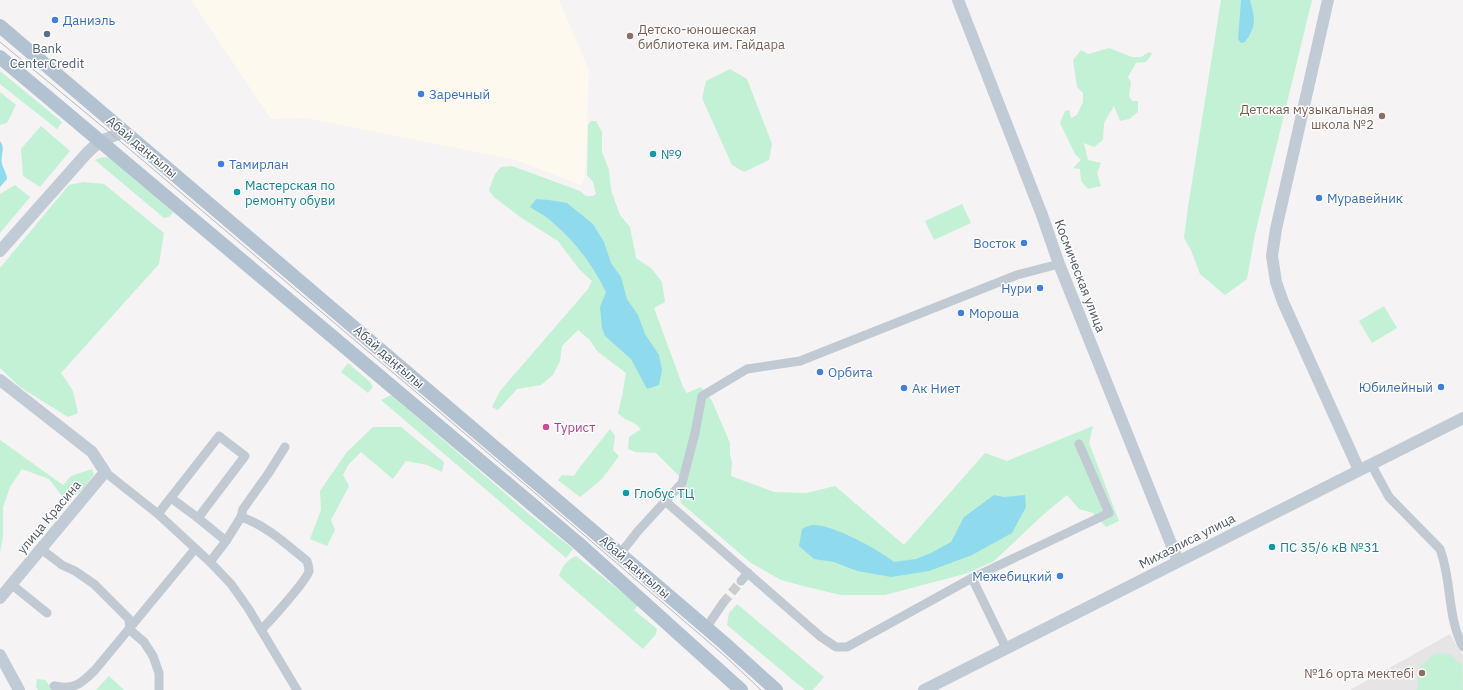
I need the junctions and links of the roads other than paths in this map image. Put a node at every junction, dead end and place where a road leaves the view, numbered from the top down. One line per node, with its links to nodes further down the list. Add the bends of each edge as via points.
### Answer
1 (958, 0): 8 (street, Космическая улица)
2 (1328, 0): 14 (street, via 1284,186 1272,256 1276,282 1283,302)
3 (0, 26): 5 (main road, Абай даңғылы)
4 (0, 57): 6 (main road, Абай даңғылы)
5 (124, 132): 6 (street); 24 (main road, Абай даңғылы)
6 (100, 141): 7 (street); 44 (main road, Абай даңғылы, via 578,543)
7 (0, 251)
8 (1059, 264): 17 (street, via 1018,275 800,361 747,370 702,396 682,483); 25 (street, Космическая улица)
9 (0, 380): 15 (street, via 92,452)
10 (1463, 418): 13 (street, Михаэлиса улица)
11 (1079, 444): 28 (street, via 1109,513)
12 (286, 447): 19 (street, via 242,509)
13 (1371, 464): 14 (street, Михаэлиса улица); 37 (street, via 1389,497 1440,550 1444,560 1453,622)
14 (1359, 470): 25 (street, Михаэлиса улица)
15 (105, 472): 18 (street); 22 (street, улица Красина)
16 (171, 498): 18 (street); 20 (street); 20 (street, via 219,436 245,456)
17 (665, 501): 24 (street); 27 (street)
18 (158, 514): 23 (street)
19 (241, 517): 21 (street); 36 (street, via 278,539 307,561 309,567 309,572)
20 (198, 518): 21 (street)
21 (226, 541): 26 (street)
22 (41, 549): 30 (street, улица Красина); 35 (street, via 94,584 128,619)
23 (195, 549): 26 (street); 35 (street)
24 (620, 554): 34 (main road, Абай даңғылы)
25 (1178, 561): 38 (street, Михаэлиса улица)
26 (210, 562): 36 (street, via 232,584)
27 (748, 573): 28 (street, via 821,637 836,647 847,647); 29 (street)
28 (972, 578): 38 (street)
29 (741, 581)
30 (12, 584): 31 (street, улица Красина); 33 (street)
31 (0, 598)
32 (723, 603): 34 (street)
33 (47, 613)
34 (706, 628): 45 (main road, Абай даңғылы)
35 (130, 630): 40 (street, via 84,681 76,686 64,688); 42 (street, via 144,642 152,656 159,673)
36 (261, 630): 43 (street)
37 (1463, 647)
38 (1006, 648): 46 (street, Михаэлиса улица)
39 (0, 655): 41 (street)
40 (54, 686)
41 (19, 690)
42 (159, 690)
43 (296, 690)
44 (741, 690)
45 (776, 690)
46 (924, 690)

